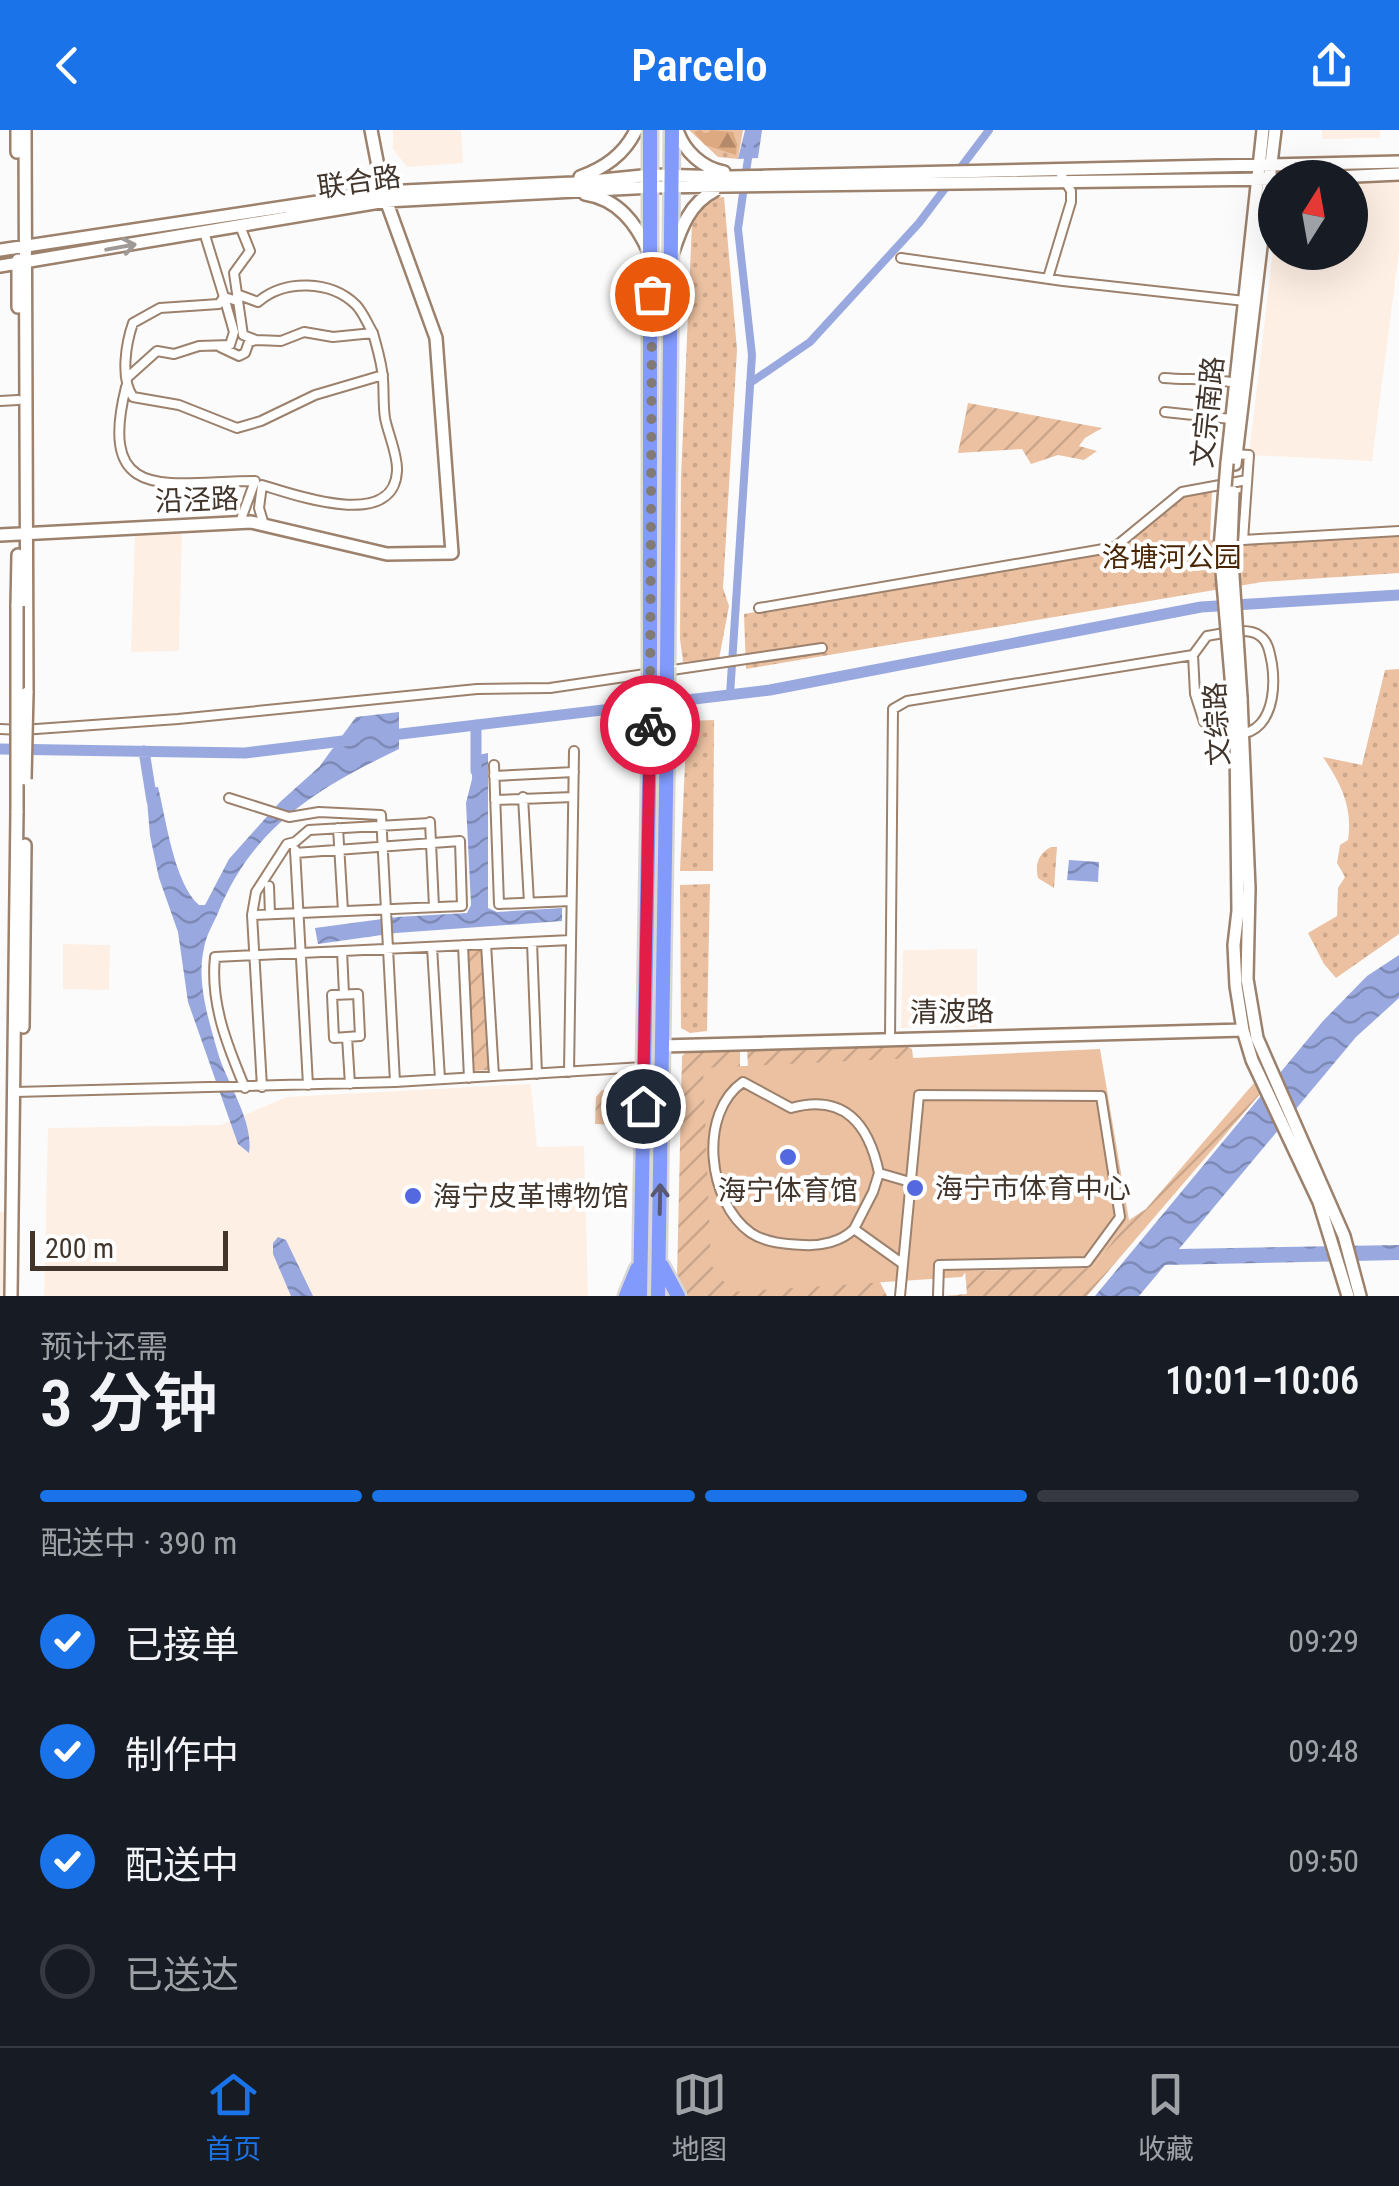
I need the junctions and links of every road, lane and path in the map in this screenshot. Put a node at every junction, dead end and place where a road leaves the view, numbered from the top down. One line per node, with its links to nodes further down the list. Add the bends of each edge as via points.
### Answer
1 (17, 130): 26 (main road)
2 (25, 130): 26 (main road)
3 (370, 130): 21 (main road)
4 (636, 130): 20 (main road, via 605,167)
5 (650, 130): 17 (highway)
6 (674, 130): 18 (highway); 19 (main road)
7 (1264, 130): 9 (main road, 文宗南路)
8 (1276, 130): 10 (main road)
9 (1266, 160)
10 (1270, 160)
11 (1399, 162): 12 (main road)
12 (1368, 165)
13 (1258, 174): 16 (main road)
14 (1399, 174): 15 (main road)
15 (1368, 175)
16 (1060, 176): 19 (main road); 33 (street, via 1071,202)
17 (652, 181): 18 (main road, 联合路); 20 (main road, 联合路); 28 (highway)
18 (671, 182): 19 (main road); 30 (highway)
19 (728, 182): 30 (main road, via 704,196 684,222)
20 (564, 187): 21 (main road, 联合路); 28 (main road, via 608,200 638,228)
21 (384, 196): 22 (main road, 联合路); 26 (main road); 51 (main road, 沿泾路, via 436,338 452,553 387,554)
22 (240, 226): 24 (main road, 联合路); 34 (street, via 250,252 234,272)
23 (1258, 226): 36 (main road, 文宗南路)
24 (204, 232): 31 (main road, 联合路, one-way to 24); 35 (street)
25 (1258, 245): 48 (main road)
26 (22, 247): 27 (main road); 31 (main road)
27 (0, 250)
28 (652, 258): 99 (highway, bridge)
29 (901, 258): 33 (street)
30 (670, 261): 98 (highway, bridge)
31 (22, 264): 32 (main road, 联合路); 44 (main road); 53 (main road)
32 (0, 266)
33 (1048, 278): 36 (street)
34 (239, 295): 35 (street); 37 (street, via 258,302 269,292 304,285 330,288 356,305); 38 (street, via 243,335)
35 (224, 297): 39 (street, via 234,332 230,345); 42 (street, via 218,304 160,308 134,323)
36 (1245, 301): 43 (main road, 文宗南路)
37 (373, 333): 38 (street, via 304,332); 40 (street)
38 (256, 340): 39 (street, via 239,356)
39 (220, 347): 42 (street, via 157,351)
40 (383, 375): 42 (street, via 237,428 180,405 133,396); 51 (street, via 384,414 398,470 392,489 376,503 354,506 262,484)
41 (1164, 378): 43 (street)
42 (127, 382): 50 (street, via 118,451 138,476 161,484 254,481)
43 (1235, 383): 47 (main road, 文宗南路)
44 (18, 400): 45 (street); 53 (main road)
45 (0, 401)
46 (1164, 412): 47 (street)
47 (1231, 418): 48 (main road, 文宗南路)
48 (1231, 458): 49 (street, via 1249,456); 59 (main road, 文宗南路, bridge, via 1220,548)
49 (1247, 480): 52 (street, via 1243,540); 55 (street, via 1182,492 1114,547)
50 (240, 522): 51 (main road, 沿泾路); 53 (main road, 沿泾路)
51 (264, 525)
52 (1399, 532)
53 (22, 533): 54 (main road, 沿泾路); 66 (main road, bridge); 66 (main road, bridge, via 27,692)
54 (0, 534)
55 (759, 608)
56 (822, 648): 58 (street, via 550,688)
57 (1193, 655): 59 (street, via 1194,694 1204,722); 59 (street, via 1207,636 1248,632 1269,648 1273,704 1260,725); 97 (street, via 906,701 893,709)
58 (0, 729)
59 (1240, 731): 95 (main road, via 1234,945); 126 (main road, 文综路, via 1247,979 1257,1038 1344,1236)
60 (574, 751): 61 (street)
61 (574, 772): 62 (street); 65 (street, via 494,770)
62 (573, 796): 64 (street); 77 (street)
63 (228, 798): 67 (street, via 290,818 319,812 381,815)
64 (523, 799): 65 (street); 78 (street)
65 (495, 800): 78 (street, via 499,904)
66 (20, 812): 76 (main road); 110 (main road, via 26,900)
67 (382, 825): 68 (street); 70 (street, via 430,822); 71 (street)
68 (338, 828): 69 (street, via 309,830); 72 (street)
69 (295, 842): 73 (street); 84 (street, via 287,844 256,892)
70 (430, 843): 71 (street); 79 (street); 79 (street, via 460,841 462,906)
71 (383, 847): 72 (street); 80 (street)
72 (339, 850): 73 (street); 81 (street)
73 (296, 853): 82 (street)
74 (269, 886): 83 (street)
75 (0, 899): 76 (main road)
76 (16, 901): 110 (main road)
77 (572, 901): 78 (street); 85 (street)
78 (529, 903)
79 (434, 907): 80 (street)
80 (386, 909): 81 (street); 88 (street)
81 (342, 911): 82 (street)
82 (298, 913): 83 (street); 92 (street)
83 (270, 914): 84 (street)
84 (252, 915): 93 (street)
85 (571, 940): 86 (street); 100 (street)
86 (532, 942): 87 (street); 101 (street)
87 (486, 944): 89 (street); 102 (street)
88 (388, 945): 90 (street); 91 (street); 105 (street)
89 (463, 945): 90 (street); 103 (street)
90 (432, 946): 104 (street)
91 (342, 951): 92 (street); 94 (street)
92 (301, 952): 93 (street); 107 (street)
93 (254, 955): 108 (street); 109 (street, via 216,956 212,983)
94 (344, 994): 96 (street, via 332,995 334,1038); 96 (street, via 358,994 360,1036)
95 (1243, 1030): 97 (main road, 清波路); 125 (main road, via 1304,1166)
96 (346, 1037): 106 (street)
97 (890, 1038): 98 (main road, 清波路)
98 (662, 1046): 115 (highway, one-way to 98)
99 (643, 1067): 100 (street); 114 (highway)
100 (568, 1072): 101 (street)
101 (537, 1074): 102 (street)
102 (494, 1076): 103 (street)
103 (469, 1078): 104 (street)
104 (440, 1079): 105 (street)
105 (395, 1082): 106 (street)
106 (350, 1084): 107 (street)
107 (308, 1085): 108 (street)
108 (262, 1087): 109 (street)
109 (242, 1088): 110 (street)
110 (18, 1092): 117 (main road); 118 (main road)
111 (878, 1173): 112 (street); 113 (street); 113 (street, via 874,1148 852,1116 828,1106 791,1108 743,1082 727,1093 714,1161 730,1212 752,1234 776,1243 816,1245)
112 (910, 1182): 116 (street); 124 (street, via 919,1095 1100,1096 1120,1217 1087,1262 939,1265)
113 (854, 1229): 116 (street)
114 (642, 1259): 119 (highway); 120 (highway)
115 (659, 1260): 121 (highway); 122 (highway)
116 (903, 1264): 123 (street)
117 (11, 1296)
118 (19, 1296)
119 (626, 1296)
120 (640, 1296)
121 (658, 1296)
122 (678, 1296)
123 (900, 1296)
124 (938, 1296)
125 (1348, 1296)
126 (1360, 1296)

